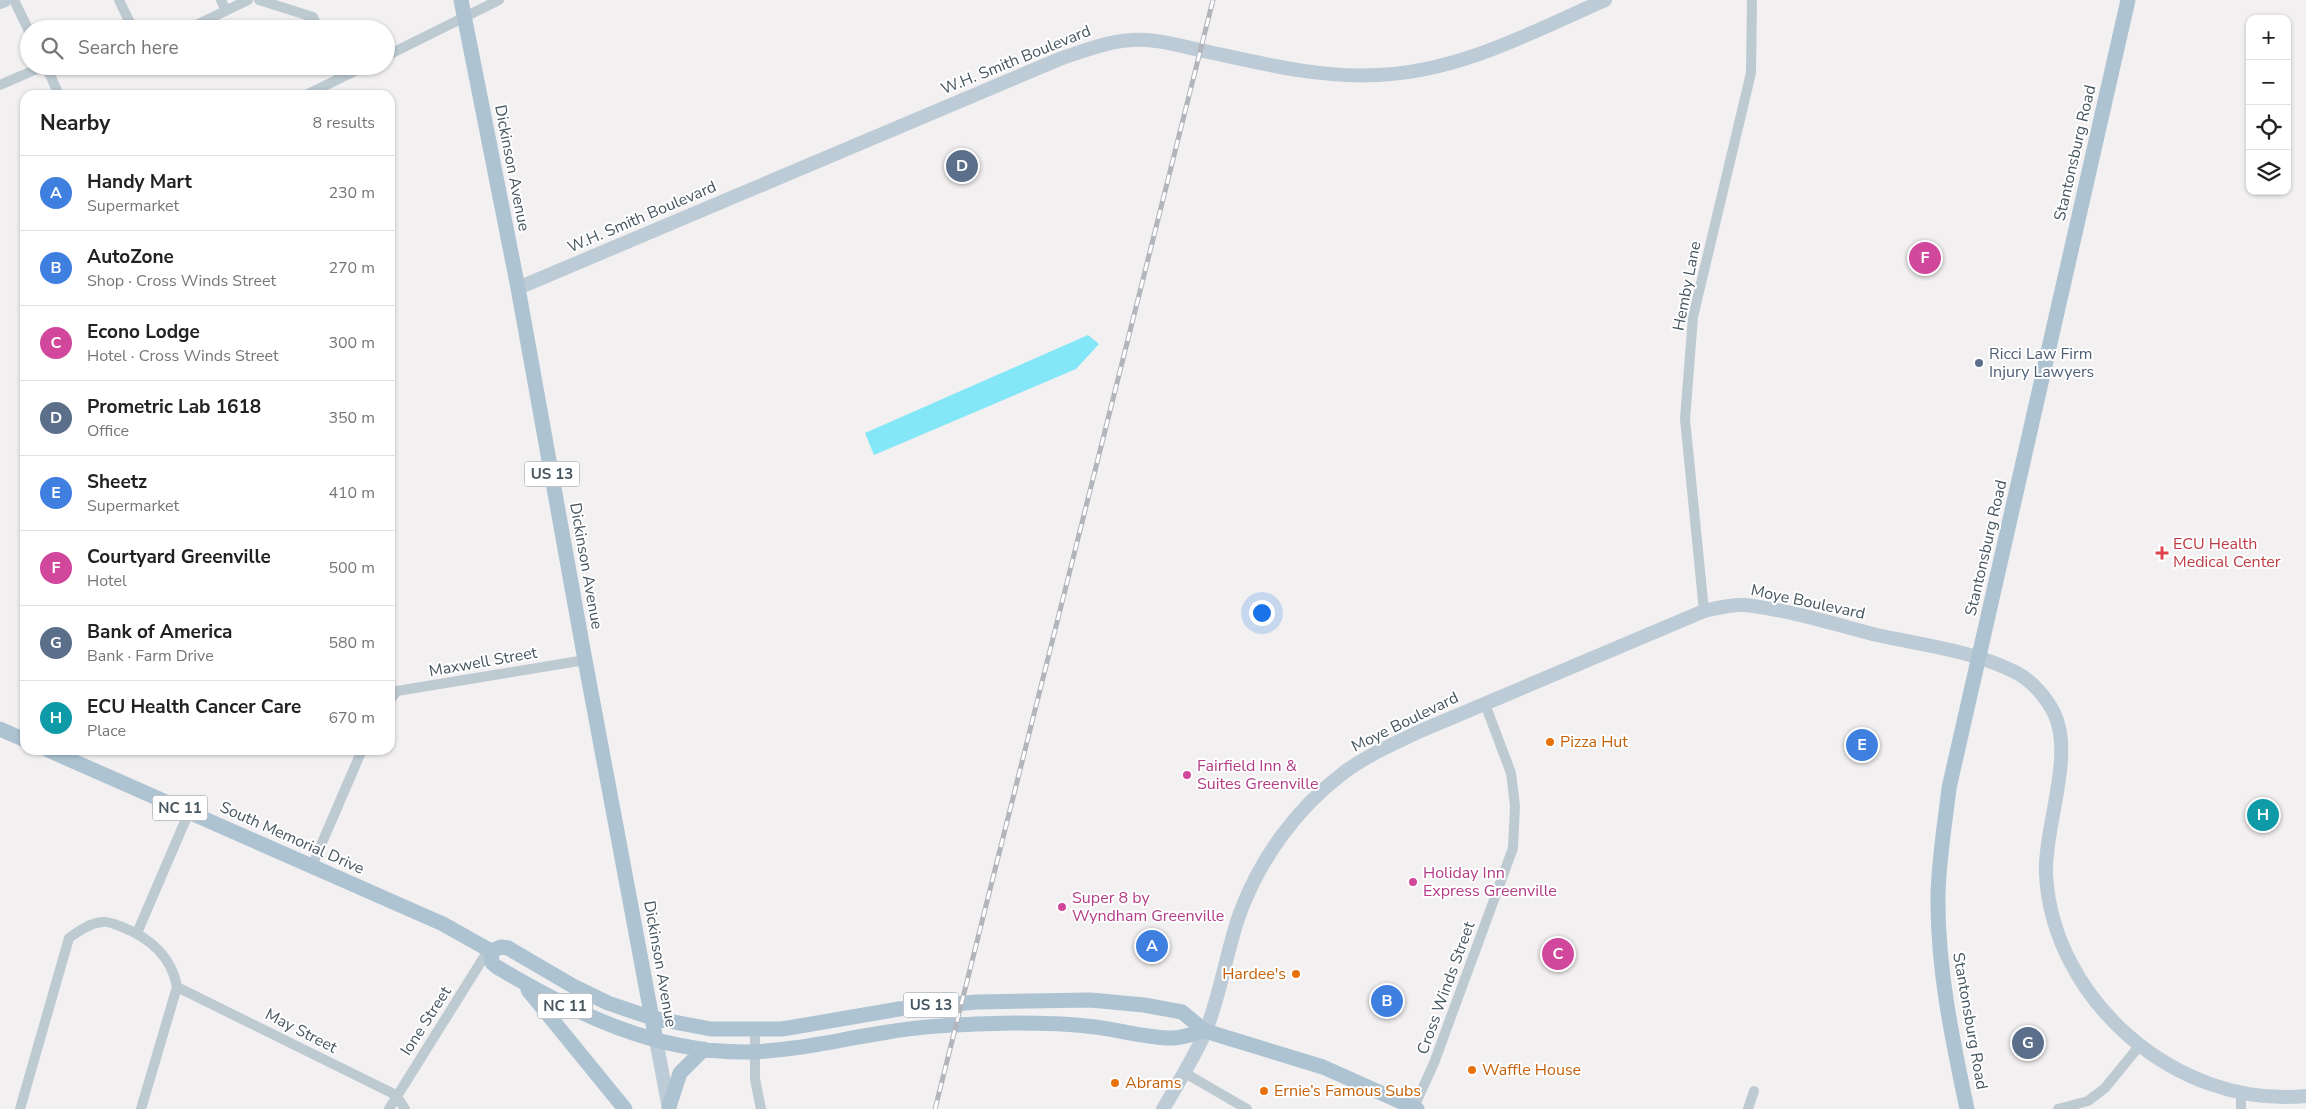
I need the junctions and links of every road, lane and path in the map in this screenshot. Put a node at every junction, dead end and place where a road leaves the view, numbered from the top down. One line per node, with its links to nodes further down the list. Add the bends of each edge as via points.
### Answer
1 (5, 0): 12 (street)
2 (14, 0): 16 (street)
3 (118, 0): 17 (street)
4 (221, 0): 14 (street)
5 (248, 0): 14 (street)
6 (259, 0): 13 (street)
7 (461, 0): 15 (main road, Dickinson Avenue / US 13)
8 (499, 0): 15 (street)
9 (1605, 0): 29 (street, W.H. Smith Boulevard, via 1477,56 1417,70 1377,75 1325,74 1289,69 1146,40 1108,43 1062,58)
10 (1752, 0): 30 (street, Hemby Lane, via 1751,73 1693,317 1685,419)
11 (2128, 0): 31 (main road, Stantonsburg Road)
12 (0, 2)
13 (291, 4): 19 (street)
14 (226, 11): 18 (street)
15 (466, 16): 20 (street); 29 (main road, Dickinson Avenue / US 13)
16 (24, 20)
17 (128, 20)
18 (207, 20)
19 (315, 20)
20 (395, 52)
21 (24, 75): 26 (street)
22 (49, 75): 27 (street)
23 (340, 75): 25 (street)
24 (347, 75): 25 (street)
25 (341, 78): 28 (street)
26 (0, 85)
27 (57, 90)
28 (316, 90)
29 (518, 288): 32 (main road, Dickinson Avenue / US 13)
30 (1704, 611): 31 (street, Moye Boulevard, via 1744,605); 34 (street, Moye Boulevard)
31 (1980, 659): 50 (street, Moye Boulevard, via 2017,673 2034,685 2055,715 2062,757 2048,838 2046,873 2055,927 2084,993 2115,1031); 69 (main road, Stantonsburg Road, via 1949,788 1938,894 1942,978)
32 (585, 660): 33 (street, Maxwell Street); 45 (main road, Dickinson Avenue / US 13)
33 (395, 694)
34 (1485, 704): 47 (street, Moye Boulevard, via 1375,753 1342,774 1292,822 1264,863 1247,896); 59 (street, Cross Winds Street, via 1511,773 1515,806 1513,848)
35 (0, 729): 36 (main road)
36 (20, 738)
37 (59, 755): 39 (main road, South Memorial Drive / NC 11)
38 (360, 755): 40 (street)
39 (189, 812): 40 (main road, South Memorial Drive / NC 11); 41 (street)
40 (312, 866): 42 (main road, South Memorial Drive / NC 11, via 443,924)
41 (138, 933): 44 (street, via 156,946 175,974); 60 (street, via 105,921 85,926 69,938)
42 (490, 950): 43 (main road, South Memorial Drive / NC 11, via 492,963); 45 (main road, South Memorial Drive / NC 11, via 508,948 589,994); 54 (street, Ione Street)
43 (522, 982): 48 (main road, South Memorial Drive / NC 11, via 595,1020); 64 (main road)
44 (177, 987): 54 (street, May Street); 61 (street)
45 (652, 1018): 46 (main road, South Memorial Drive / US 13, via 712,1029); 48 (main road, Dickinson Avenue / US 13)
46 (755, 1030): 47 (main road, South Memorial Drive / US 13, via 800,1027 922,1006 1060,1000 1122,1003 1182,1012); 51 (street)
47 (1205, 1031): 51 (main road, South Memorial Drive / US 13, via 1173,1038 1085,1025 956,1025 884,1032 810,1047); 52 (street, Moye Boulevard); 59 (main road, South Memorial Drive / US 13, via 1323,1067)
48 (656, 1040): 49 (main road, South Memorial Drive / US 13); 58 (street, Dickinson Avenue)
49 (704, 1049): 51 (main road, South Memorial Drive / US 13); 58 (main road, via 680,1073)
50 (2136, 1050): 56 (street, Moye Boulevard, via 2182,1082); 57 (street)
51 (756, 1051): 65 (street, via 755,1079)
52 (1185, 1073): 66 (street, Moye Boulevard); 67 (street)
53 (1754, 1091): 68 (street)
54 (396, 1095): 62 (street, Ione Street); 63 (street)
55 (2306, 1096): 56 (street, Moye Boulevard)
56 (2241, 1104)
57 (2089, 1105): 70 (street)
58 (670, 1108)
59 (1415, 1108)
60 (20, 1109)
61 (141, 1109)
62 (389, 1109)
63 (405, 1109)
64 (625, 1109)
65 (760, 1109)
66 (1163, 1109)
67 (1247, 1109)
68 (1748, 1109)
69 (1967, 1109)
70 (2058, 1109)

